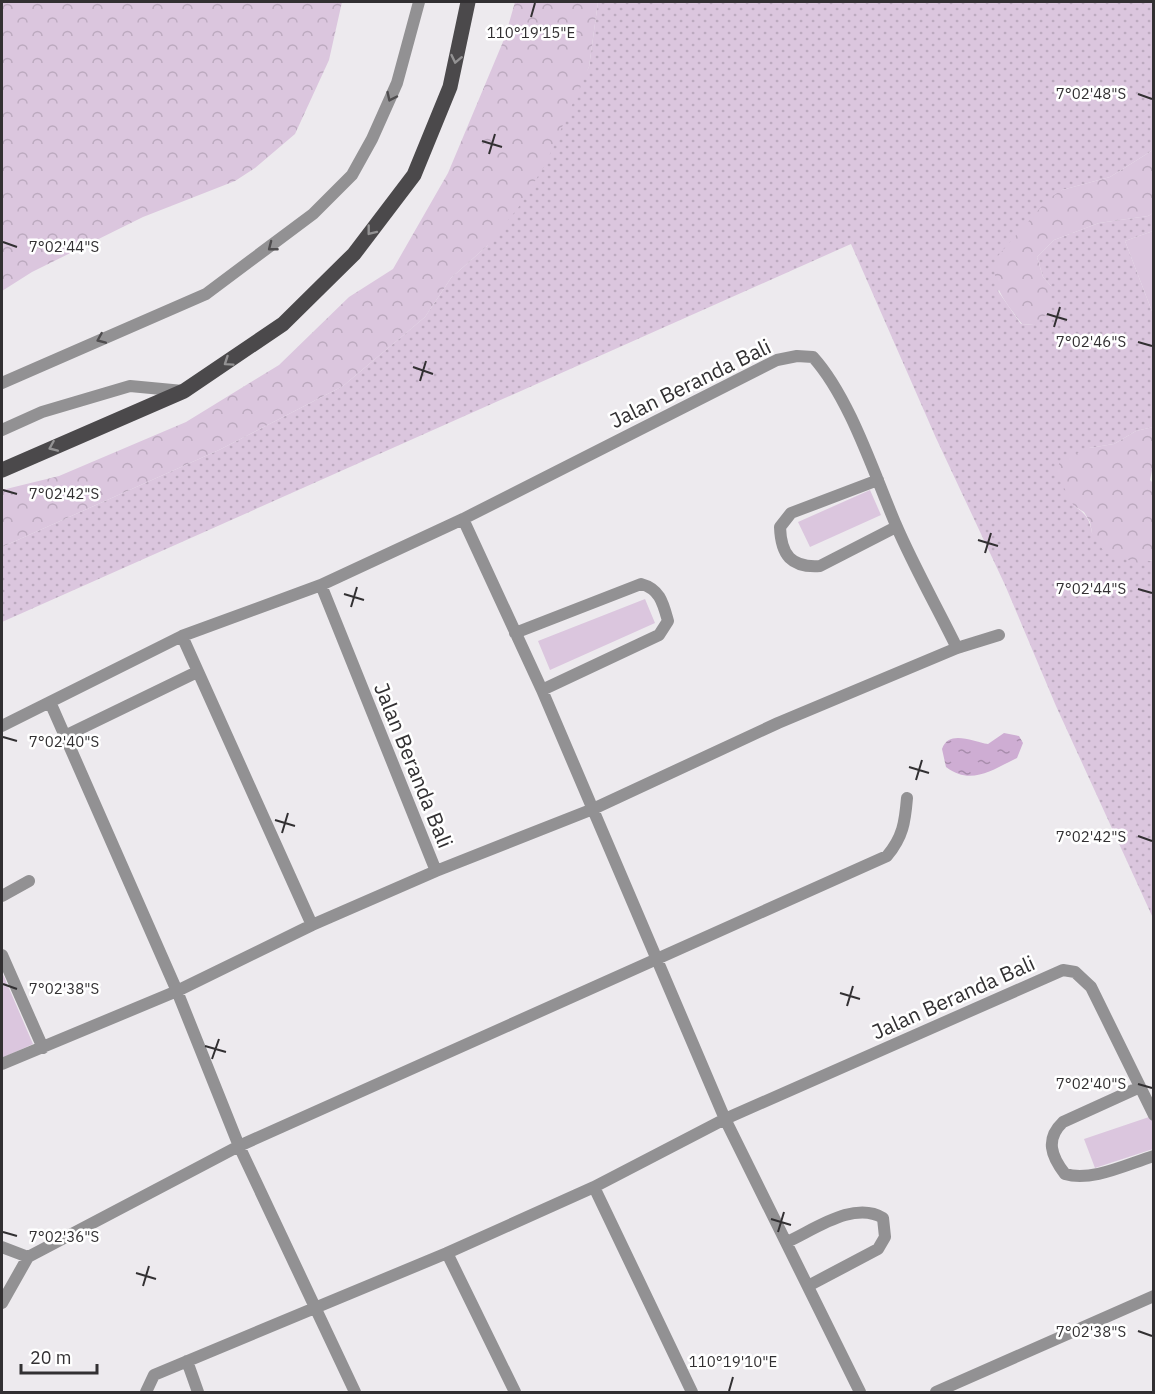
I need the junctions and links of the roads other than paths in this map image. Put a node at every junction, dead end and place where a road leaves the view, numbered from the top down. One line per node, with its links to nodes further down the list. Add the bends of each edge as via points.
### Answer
1 (419, 2): 3 (street, one-way to 3, via 397,83 372,139 352,175 313,214 206,294)
2 (468, 2): 4 (main road, one-way to 4, via 450,87 414,175 354,254 283,324)
3 (2, 383)
4 (184, 391): 5 (street, via 130,386 42,412); 6 (main road, one-way to 6)
5 (2, 430)
6 (2, 470)
7 (878, 480): 8 (street, Jalan Beranda Bali, via 821,366 813,357 798,356 745,374); 9 (street, Jalan Beranda Bali); 9 (street, via 791,513 780,527 786,554 806,567 820,566)
8 (463, 519): 10 (street, Jalan Beranda Bali); 11 (street)
9 (897, 527): 14 (street, Jalan Beranda Bali)
10 (321, 585): 13 (street); 22 (street, Jalan Beranda Bali)
11 (516, 633): 16 (street); 16 (street, via 641,584 652,587 661,599 668,621 659,634)
12 (999, 635): 14 (street, Jalan Beranda Bali)
13 (182, 636): 15 (street); 17 (street)
14 (957, 648): 21 (street, Jalan Beranda Bali, via 778,723)
15 (197, 672): 19 (street); 25 (street)
16 (542, 690): 21 (street)
17 (50, 702): 18 (street); 19 (street)
18 (2, 726)
19 (65, 736): 28 (street)
20 (907, 798): 27 (street, via 904,828 887,856)
21 (593, 809): 22 (street, Jalan Beranda Bali); 27 (street)
22 (436, 871): 25 (street, Jalan Beranda Bali)
23 (29, 881): 24 (street)
24 (2, 896)
25 (312, 925): 28 (street, Jalan Beranda Bali)
26 (2, 955): 29 (street)
27 (656, 960): 33 (street); 34 (street)
28 (177, 991): 29 (street, Jalan Beranda Bali); 34 (street)
29 (43, 1048): 30 (street, Jalan Beranda Bali)
30 (2, 1064)
31 (1140, 1087): 32 (street, Jalan Beranda Bali); 33 (street, Jalan Beranda Bali, via 1091,987 1075,972 1063,970); 35 (street, via 1063,1122 1054,1131 1052,1152 1065,1174 1075,1177)
32 (1154, 1116)
33 (725, 1119): 36 (street, Jalan Beranda Bali); 37 (street)
34 (239, 1146): 40 (street); 44 (street)
35 (1154, 1156)
36 (594, 1187): 39 (street, Jalan Beranda Bali); 50 (street)
37 (787, 1242): 41 (street); 41 (street, via 857,1212 883,1218 885,1237 878,1249)
38 (2, 1247): 40 (street)
39 (447, 1252): 44 (street, Jalan Beranda Bali); 49 (street)
40 (28, 1257): 43 (street)
41 (808, 1286): 51 (street)
42 (1154, 1296): 52 (street)
43 (2, 1303)
44 (314, 1306): 45 (street, Jalan Beranda Bali); 48 (street)
45 (187, 1361): 46 (street, Jalan Beranda Bali, via 154,1375); 47 (street)
46 (146, 1392)
47 (198, 1392)
48 (355, 1392)
49 (515, 1392)
50 (692, 1392)
51 (860, 1392)
52 (936, 1392)

